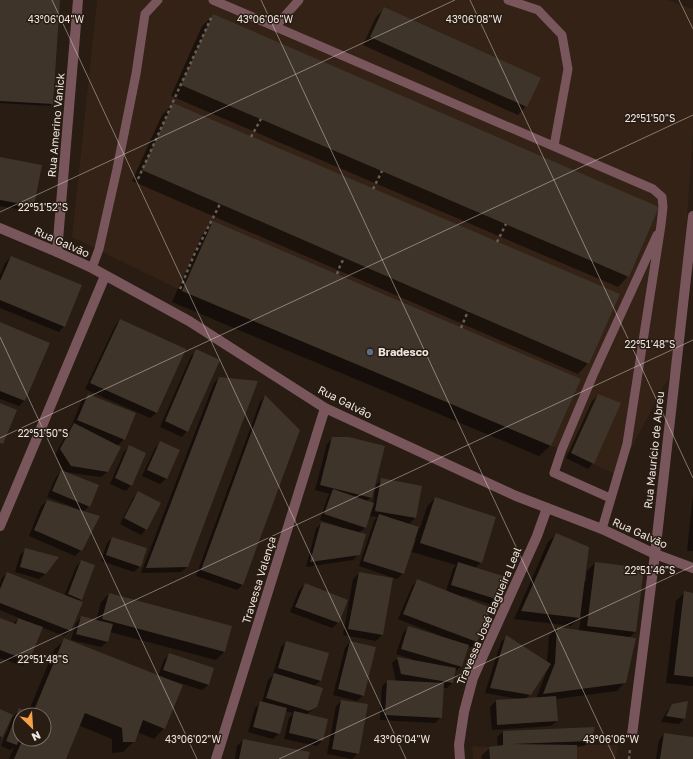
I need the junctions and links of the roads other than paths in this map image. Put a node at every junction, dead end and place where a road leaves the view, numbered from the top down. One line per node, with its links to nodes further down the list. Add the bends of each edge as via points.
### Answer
1 (78, 0): 11 (street, Rua Amerino Vanick)
2 (158, 0): 12 (lane, via 145,14 117,169 99,249)
3 (298, 0): 6 (lane)
4 (508, 0): 7 (lane, via 538,10 562,35 568,69)
5 (215, 1): 6 (lane)
6 (275, 27): 7 (lane)
7 (554, 146): 9 (lane, via 653,189 662,198 664,207)
8 (693, 216): 19 (street, Rua Maurício de Abreu)
9 (661, 225): 15 (lane, via 627,444); 15 (lane, via 593,375 554,474)
10 (0, 228): 11 (street, Rua Galvão)
11 (57, 252): 12 (street, Rua Galvão)
12 (92, 268): 13 (street, Rua Galvão)
13 (105, 276): 14 (street, Rua Galvão, via 189,321); 17 (street)
14 (325, 408): 16 (street, Rua Galvão); 22 (street, Travessa Valença)
15 (610, 498): 18 (lane)
16 (547, 508): 18 (street, Rua Galvão); 23 (street, Travessa José Bagueira Leal, via 537,536 473,678 464,712 459,745)
17 (0, 526)
18 (602, 529): 19 (street, Rua Galvão)
19 (655, 554): 20 (street, Rua Galvão); 21 (street, Rua Maurício de Abreu)
20 (693, 568)
21 (632, 735)
22 (216, 759)
23 (460, 759)

